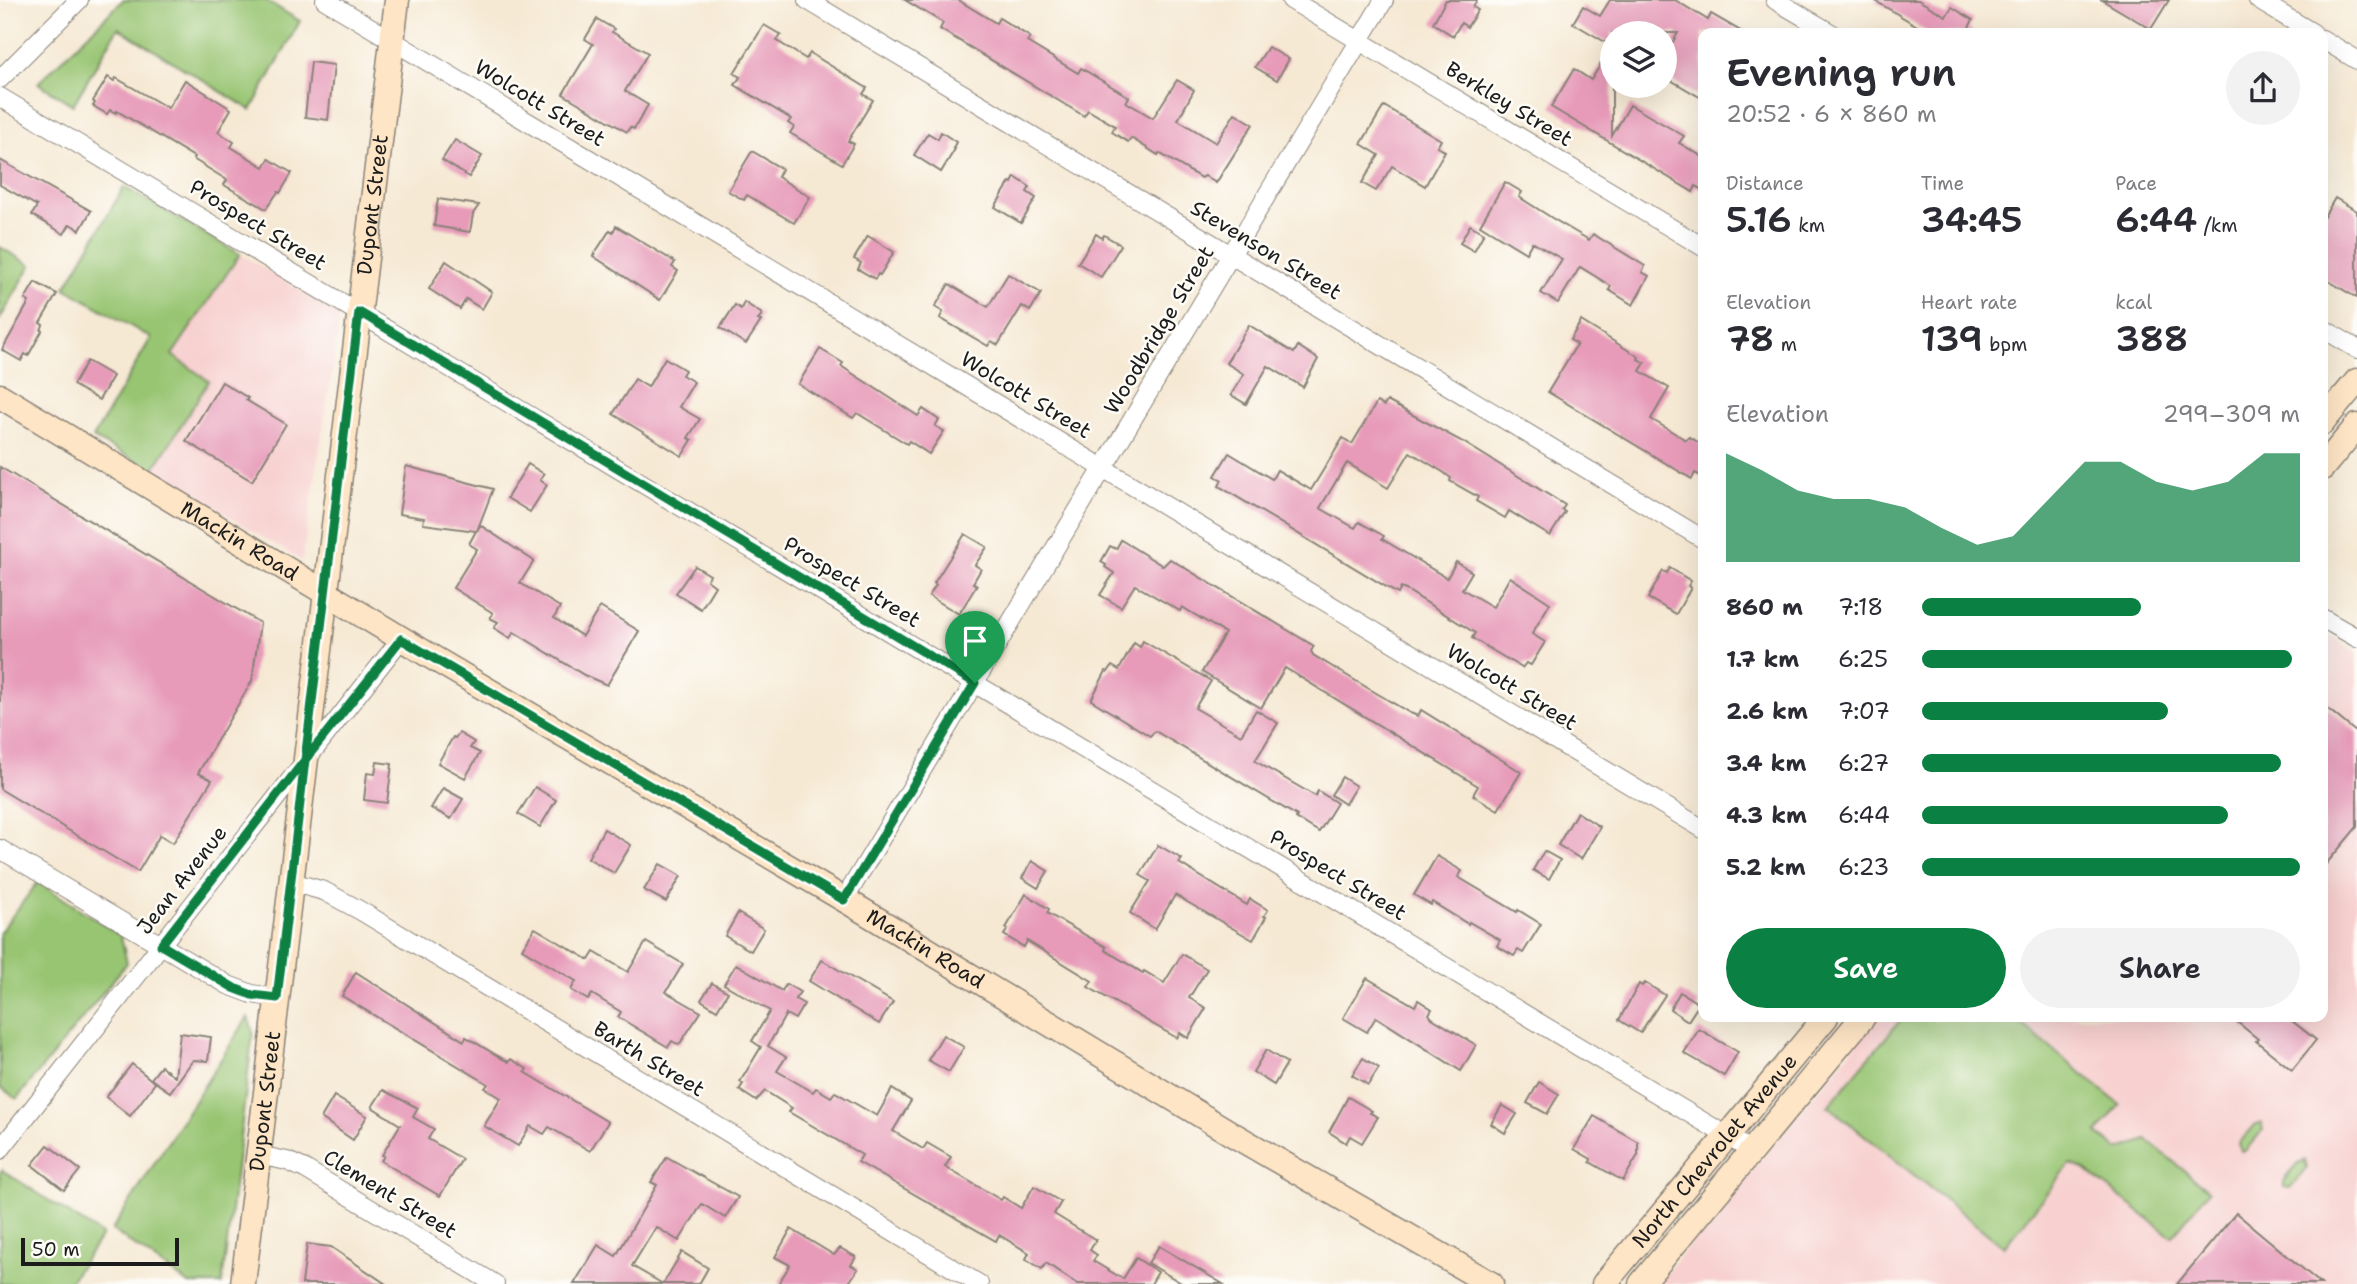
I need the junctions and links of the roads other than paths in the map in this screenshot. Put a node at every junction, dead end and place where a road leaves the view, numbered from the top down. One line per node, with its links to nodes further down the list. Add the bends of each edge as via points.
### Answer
1 (79, 0): 15 (street)
2 (325, 0): 11 (street, Wolcott Street)
3 (397, 0): 11 (street, Dupont Street)
4 (807, 0): 18 (street, Stevenson Street)
5 (1291, 0): 12 (street, Berkley Street)
6 (1384, 0): 12 (street, Woodbridge Street)
7 (1775, 0): 9 (street)
8 (2258, 0): 10 (street)
9 (1823, 28)
10 (2305, 28)
11 (393, 40): 19 (street, Dupont Street); 27 (street, Wolcott Street)
12 (1360, 41): 17 (street, Berkley Street); 18 (street, Woodbridge Street)
13 (2328, 43): 14 (street)
14 (2357, 60)
15 (0, 79)
16 (0, 97): 19 (street, Prospect Street)
17 (1698, 244)
18 (1231, 255): 27 (street, Woodbridge Street); 28 (street, Stevenson Street)
19 (359, 312): 29 (street, Dupont Street); 33 (street, Prospect Street)
20 (2328, 332): 21 (street)
21 (2357, 349)
22 (2357, 381): 24 (street)
23 (0, 396): 29 (street, Mackin Road)
24 (2328, 416)
25 (2357, 426): 26 (street)
26 (2328, 461)
27 (1103, 468): 33 (street, Woodbridge Street); 35 (street, Wolcott Street)
28 (1698, 536)
29 (325, 593): 32 (street, Mackin Road); 34 (street, Dupont Street)
30 (2328, 621): 31 (street)
31 (2357, 638)
32 (401, 639): 34 (street, Jean Avenue); 38 (street, Mackin Road)
33 (975, 683): 38 (street, Woodbridge Street); 43 (street, Prospect Street)
34 (305, 760): 37 (street, Dupont Street); 39 (street, Jean Avenue)
35 (1698, 826)
36 (0, 849): 39 (street)
37 (291, 882): 40 (street, Dupont Street); 49 (street, Barth Street, via 324,891 352,906)
38 (844, 900): 50 (street, Mackin Road)
39 (161, 945): 40 (street, via 234,988); 44 (street, Jean Avenue)
40 (277, 998): 46 (street, Dupont Street)
41 (1822, 1022): 43 (street, North Chevrolet Avenue)
42 (1859, 1022): 45 (street, North Chevrolet Avenue)
43 (1727, 1135): 45 (street, Prospect Street); 51 (street, North Chevrolet Avenue)
44 (0, 1150)
45 (1752, 1151): 52 (street, North Chevrolet Avenue)
46 (258, 1155): 47 (street, Dupont Street); 48 (street, Clement Street, via 305,1169)
47 (243, 1284)
48 (495, 1284)
49 (979, 1284)
50 (1491, 1284)
51 (1604, 1284)
52 (1641, 1284)

